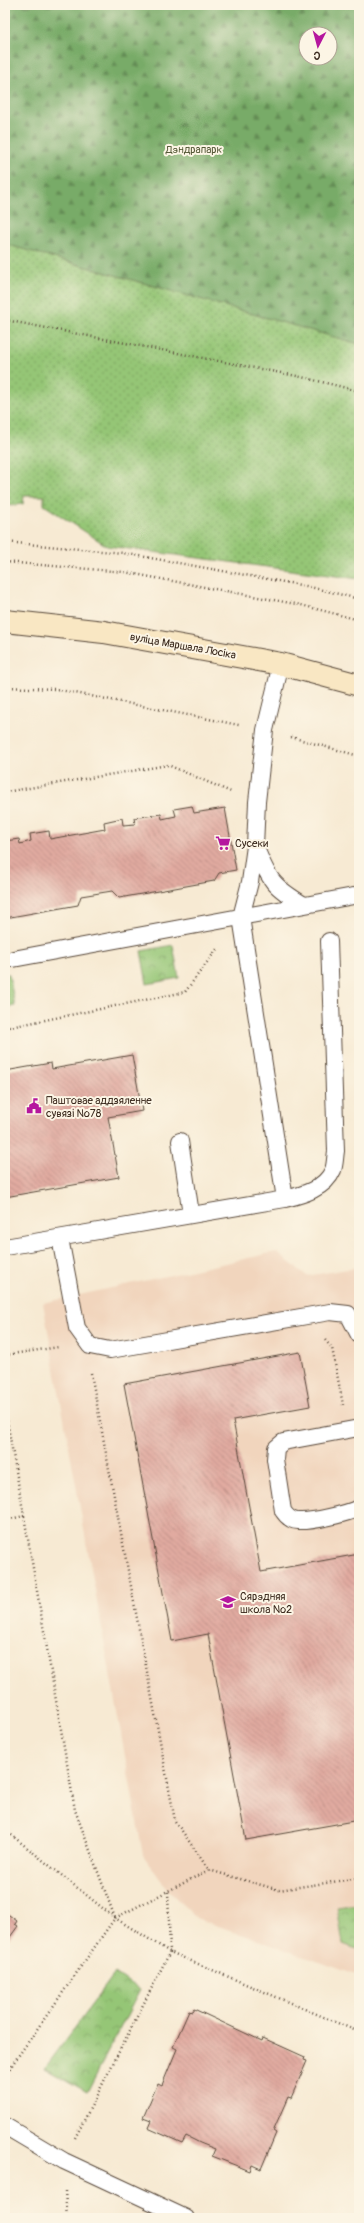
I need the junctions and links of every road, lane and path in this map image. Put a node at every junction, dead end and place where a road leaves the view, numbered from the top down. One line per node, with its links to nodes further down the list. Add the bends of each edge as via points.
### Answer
1 (5, 320): 2 (path, via 297,376)
2 (359, 391)
3 (5, 542): 5 (path, via 123,553 306,586)
4 (5, 562): 6 (path, via 124,572 301,605)
5 (359, 600)
6 (359, 620)
7 (5, 621): 8 (main road, вуліца Маршала Лосіка, via 104,632)
8 (281, 664): 9 (main road, вуліца Маршала Лосіка); 11 (lane)
9 (359, 685)
10 (5, 687): 11 (path, via 55,689)
11 (265, 730): 12 (path); 14 (lane)
12 (359, 756)
13 (5, 792): 14 (path, via 168,765)
14 (257, 802): 15 (lane)
15 (255, 846): 17 (lane, via 267,876 282,892); 18 (lane, via 250,882)
16 (359, 895): 17 (lane)
17 (304, 905): 18 (lane)
18 (241, 916): 20 (lane); 21 (path, via 185,992); 23 (lane)
19 (329, 941): 23 (lane, via 336,1151 333,1170 321,1185)
20 (13, 959)
21 (5, 1028)
22 (180, 1141): 24 (lane)
23 (285, 1199): 24 (lane)
24 (191, 1214): 25 (lane)
25 (60, 1238): 26 (lane); 27 (lane, via 77,1328 90,1346 110,1350 330,1312 348,1314)
26 (5, 1248)
27 (359, 1335)
28 (322, 1337): 33 (path, via 332,1348)
29 (66, 1347): 30 (path)
30 (5, 1355)
31 (99, 1371): 38 (path, via 91,1372 175,1821)
32 (5, 1409): 35 (path)
33 (353, 1429): 34 (lane, via 283,1442 276,1448 275,1459 283,1512 288,1518 297,1522 350,1513)
34 (359, 1508)
35 (24, 1516): 36 (path); 41 (path, via 75,1810)
36 (5, 1520)
37 (5, 1830): 41 (path)
38 (209, 1870): 39 (path, via 279,1890); 40 (path)
39 (359, 1878)
40 (168, 1890): 41 (path); 42 (path)
41 (115, 1918): 42 (path); 44 (path)
42 (170, 1952): 43 (path); 46 (path)
43 (359, 2032)
44 (5, 2075)
45 (5, 2126): 46 (lane)
46 (64, 2161): 47 (path); 48 (lane)
47 (67, 2218)
48 (186, 2218)

